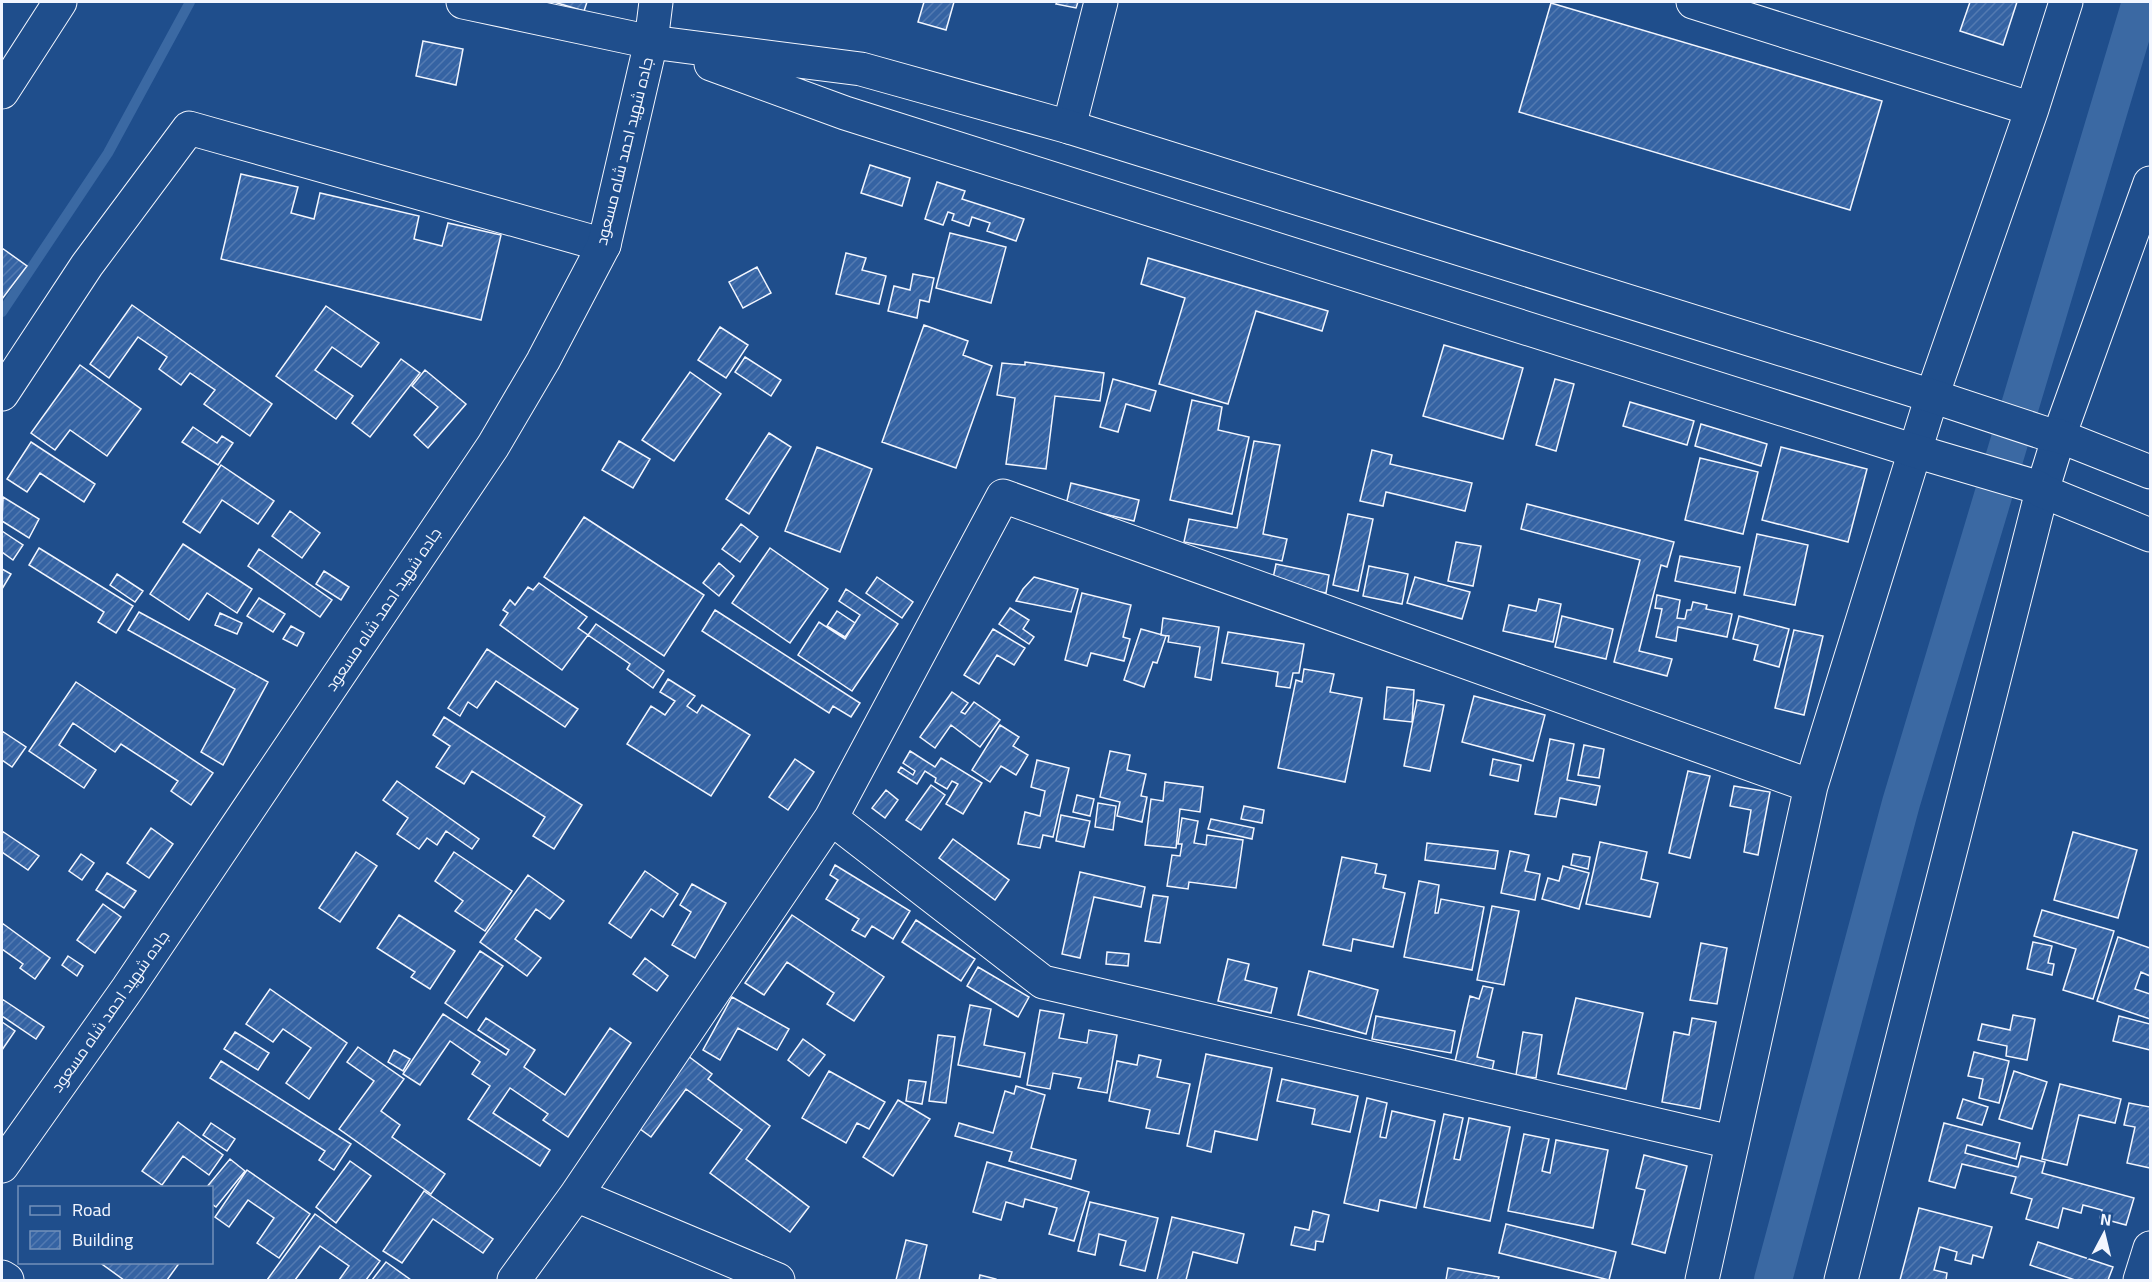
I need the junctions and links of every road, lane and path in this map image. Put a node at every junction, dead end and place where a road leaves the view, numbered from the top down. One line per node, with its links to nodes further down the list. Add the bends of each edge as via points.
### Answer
1 (60, 2): 8 (street)
2 (463, 2): 7 (street)
3 (656, 2): 7 (street, جاده شهيد احمد شاه مسعود)
4 (1101, 2): 10 (street)
5 (1693, 2): 9 (street)
6 (2066, 2): 9 (street)
7 (651, 42): 10 (street, via 861,69); 12 (street, جاده شهيد احمد شاه مسعود); 16 (street, via 845,112)
8 (2, 92)
9 (2032, 109): 14 (street)
10 (1069, 127): 14 (street)
11 (2151, 183): 15 (street)
12 (604, 245): 13 (street, via 189,129 87,265); 23 (street, جاده شهيد احمد شاه مسعود, via 493,446 128,988)
13 (2, 394)
14 (1934, 398): 15 (street); 16 (street)
15 (2052, 435): 17 (street); 18 (street)
16 (1920, 453): 18 (street); 20 (street)
17 (2151, 472)
18 (2039, 489): 19 (street); 31 (street)
19 (2151, 535)
20 (1811, 786): 21 (street, via 1003,496); 22 (street)
21 (831, 818): 22 (street, via 1043,981); 24 (street)
22 (1731, 1142): 30 (street)
23 (2, 1166)
24 (576, 1195): 28 (street); 29 (street)
25 (2151, 1248): 32 (street)
26 (2, 1277): 27 (street)
27 (7, 1281)
28 (514, 1281)
29 (778, 1281)
30 (1702, 1281)
31 (1841, 1281)
32 (2140, 1281)

